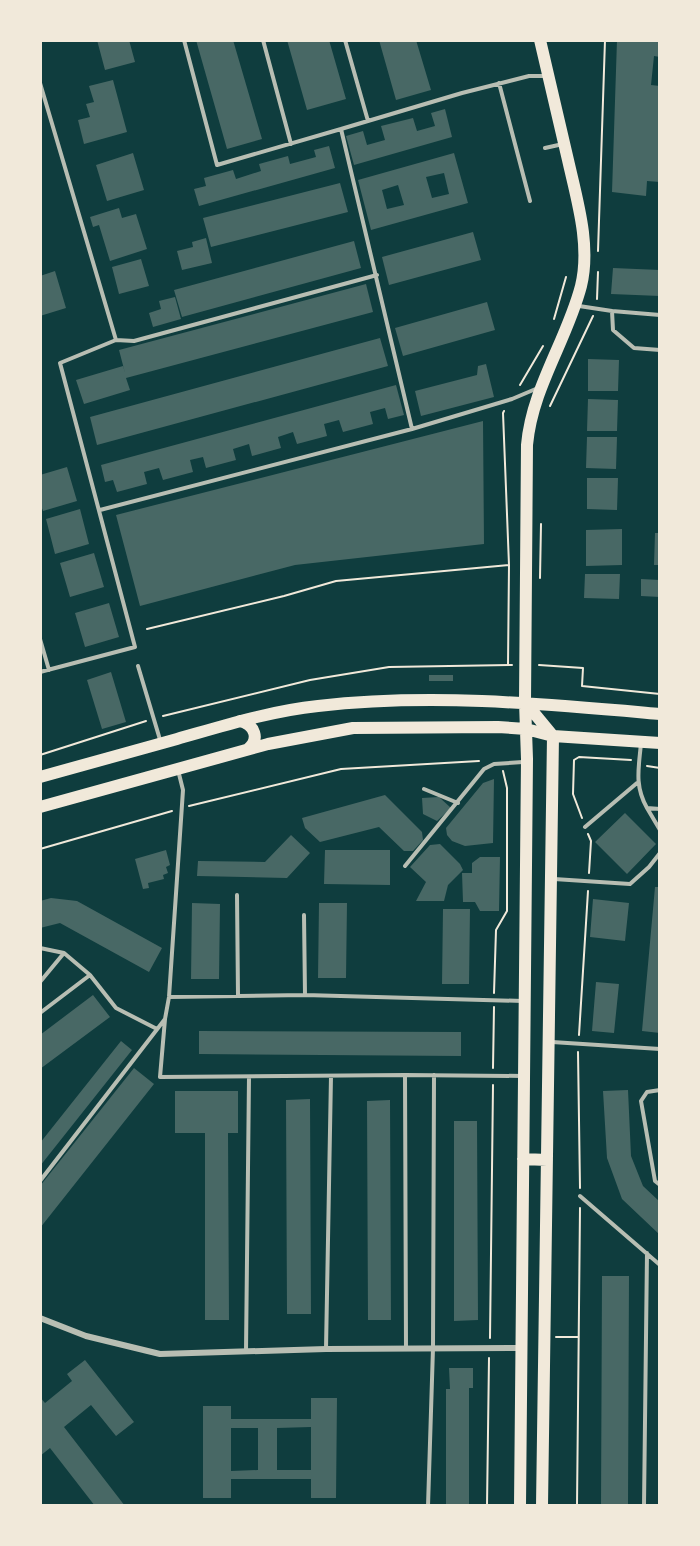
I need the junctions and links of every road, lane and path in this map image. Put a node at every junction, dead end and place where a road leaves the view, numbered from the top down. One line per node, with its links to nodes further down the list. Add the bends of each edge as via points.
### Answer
1 (184, 40): 11 (lane, via 217,165)
2 (263, 40): 11 (lane)
3 (345, 40): 9 (lane)
4 (540, 40): 6 (main road)
5 (605, 40): 15 (path)
6 (548, 76): 8 (lane); 12 (main road)
7 (40, 83): 22 (lane)
8 (499, 83): 9 (lane); 14 (lane)
9 (368, 121): 10 (lane)
10 (341, 129): 11 (lane); 17 (lane)
11 (291, 144)
12 (564, 144): 13 (lane); 18 (main road, via 584,249 583,277)
13 (545, 148)
14 (530, 201)
15 (598, 261)
16 (598, 273): 19 (path)
17 (377, 275): 22 (lane, via 134,341); 26 (lane)
18 (575, 305): 19 (lane); 24 (main road)
19 (597, 308): 20 (lane); 25 (path)
20 (612, 311): 21 (lane); 23 (lane, via 614,330 634,348)
21 (660, 315)
22 (116, 340): 27 (lane, via 60,363)
23 (660, 350)
24 (542, 387): 26 (lane); 33 (main road, via 527,445)
25 (548, 411)
26 (412, 429): 27 (lane)
27 (100, 510): 35 (lane, via 135,647)
28 (541, 518): 30 (path)
29 (509, 565): 31 (path, via 336,581)
30 (540, 585)
31 (147, 629)
32 (40, 639): 35 (lane)
33 (525, 665): 37 (path, via 583,668 582,686); 38 (main road); 40 (path, via 389,668 310,680)
34 (138, 666): 40 (lane)
35 (49, 670): 36 (lane)
36 (40, 672)
37 (660, 694)
38 (525, 702): 39 (main road); 41 (main road, via 375,701 317,706); 42 (main road); 43 (main road)
39 (660, 714)
40 (154, 718): 45 (lane); 48 (path)
41 (240, 721): 45 (main road); 47 (main road, via 250,725 255,734)
42 (526, 729): 43 (main road); 47 (main road, via 353,728); 50 (main road)
43 (553, 736): 44 (main road); 67 (main road)
44 (641, 742): 46 (main road); 49 (lane)
45 (161, 743): 54 (main road)
46 (660, 743)
47 (248, 749): 52 (main road)
48 (40, 755)
49 (639, 761): 53 (path); 55 (lane); 62 (path, via 579,757 574,760 573,794)
50 (527, 762): 51 (lane); 79 (main road)
51 (501, 764): 57 (lane, via 484,769); 59 (path, via 500,760 341,769); 78 (path, via 507,788 507,911 496,930)
52 (178, 768): 58 (main road); 59 (lane)
53 (660, 768)
54 (40, 777)
55 (637, 783): 60 (lane); 62 (lane)
56 (424, 789): 57 (lane)
57 (458, 803): 66 (lane)
58 (40, 807)
59 (182, 808): 64 (path); 77 (lane)
60 (647, 808): 61 (lane); 63 (lane)
61 (660, 809)
62 (585, 827): 68 (path, via 591,841)
63 (660, 830)
64 (40, 849)
65 (660, 853): 68 (lane, via 630,884)
66 (405, 866)
67 (551, 879): 68 (lane); 83 (main road)
68 (589, 881): 84 (path)
69 (237, 895): 76 (lane)
70 (304, 915): 75 (lane)
71 (40, 948): 72 (lane)
72 (64, 953): 73 (lane); 74 (lane)
73 (90, 975): 80 (lane); 82 (lane, via 116,1008)
74 (40, 982)
75 (305, 995): 76 (lane); 78 (lane)
76 (238, 996): 77 (lane)
77 (170, 997): 81 (lane)
78 (494, 999): 79 (lane); 88 (path)
79 (525, 1001): 90 (main road)
80 (40, 1013)
81 (165, 1019): 82 (lane); 91 (lane, via 160,1077)
82 (158, 1029): 95 (lane)
83 (548, 1041): 84 (lane); 94 (main road)
84 (578, 1044): 85 (lane); 97 (path)
85 (660, 1049)
86 (405, 1074): 87 (lane); 89 (lane); 103 (lane)
87 (434, 1075): 88 (lane); 104 (lane)
88 (493, 1075): 90 (lane); 105 (path)
89 (331, 1076): 91 (lane); 107 (lane)
90 (524, 1076): 93 (main road)
91 (249, 1077): 108 (lane)
92 (660, 1090): 96 (lane, via 647,1092 641,1101 655,1181)
93 (523, 1159): 94 (main road); 106 (main road)
94 (547, 1160): 101 (main road)
95 (40, 1181)
96 (660, 1185)
97 (580, 1196): 98 (lane); 102 (path)
98 (647, 1253): 99 (lane); 114 (lane)
99 (660, 1265)
100 (40, 1318): 108 (street, via 86,1336 160,1354)
101 (545, 1337): 102 (path); 112 (main road)
102 (578, 1337): 113 (path)
103 (405, 1348): 104 (street); 107 (street)
104 (433, 1348): 105 (street); 109 (lane)
105 (489, 1348): 106 (street); 110 (path)
106 (522, 1348): 111 (main road)
107 (326, 1349): 108 (street)
108 (246, 1351)
109 (428, 1506)
110 (487, 1506)
111 (520, 1506)
112 (542, 1506)
113 (577, 1506)
114 (644, 1506)

